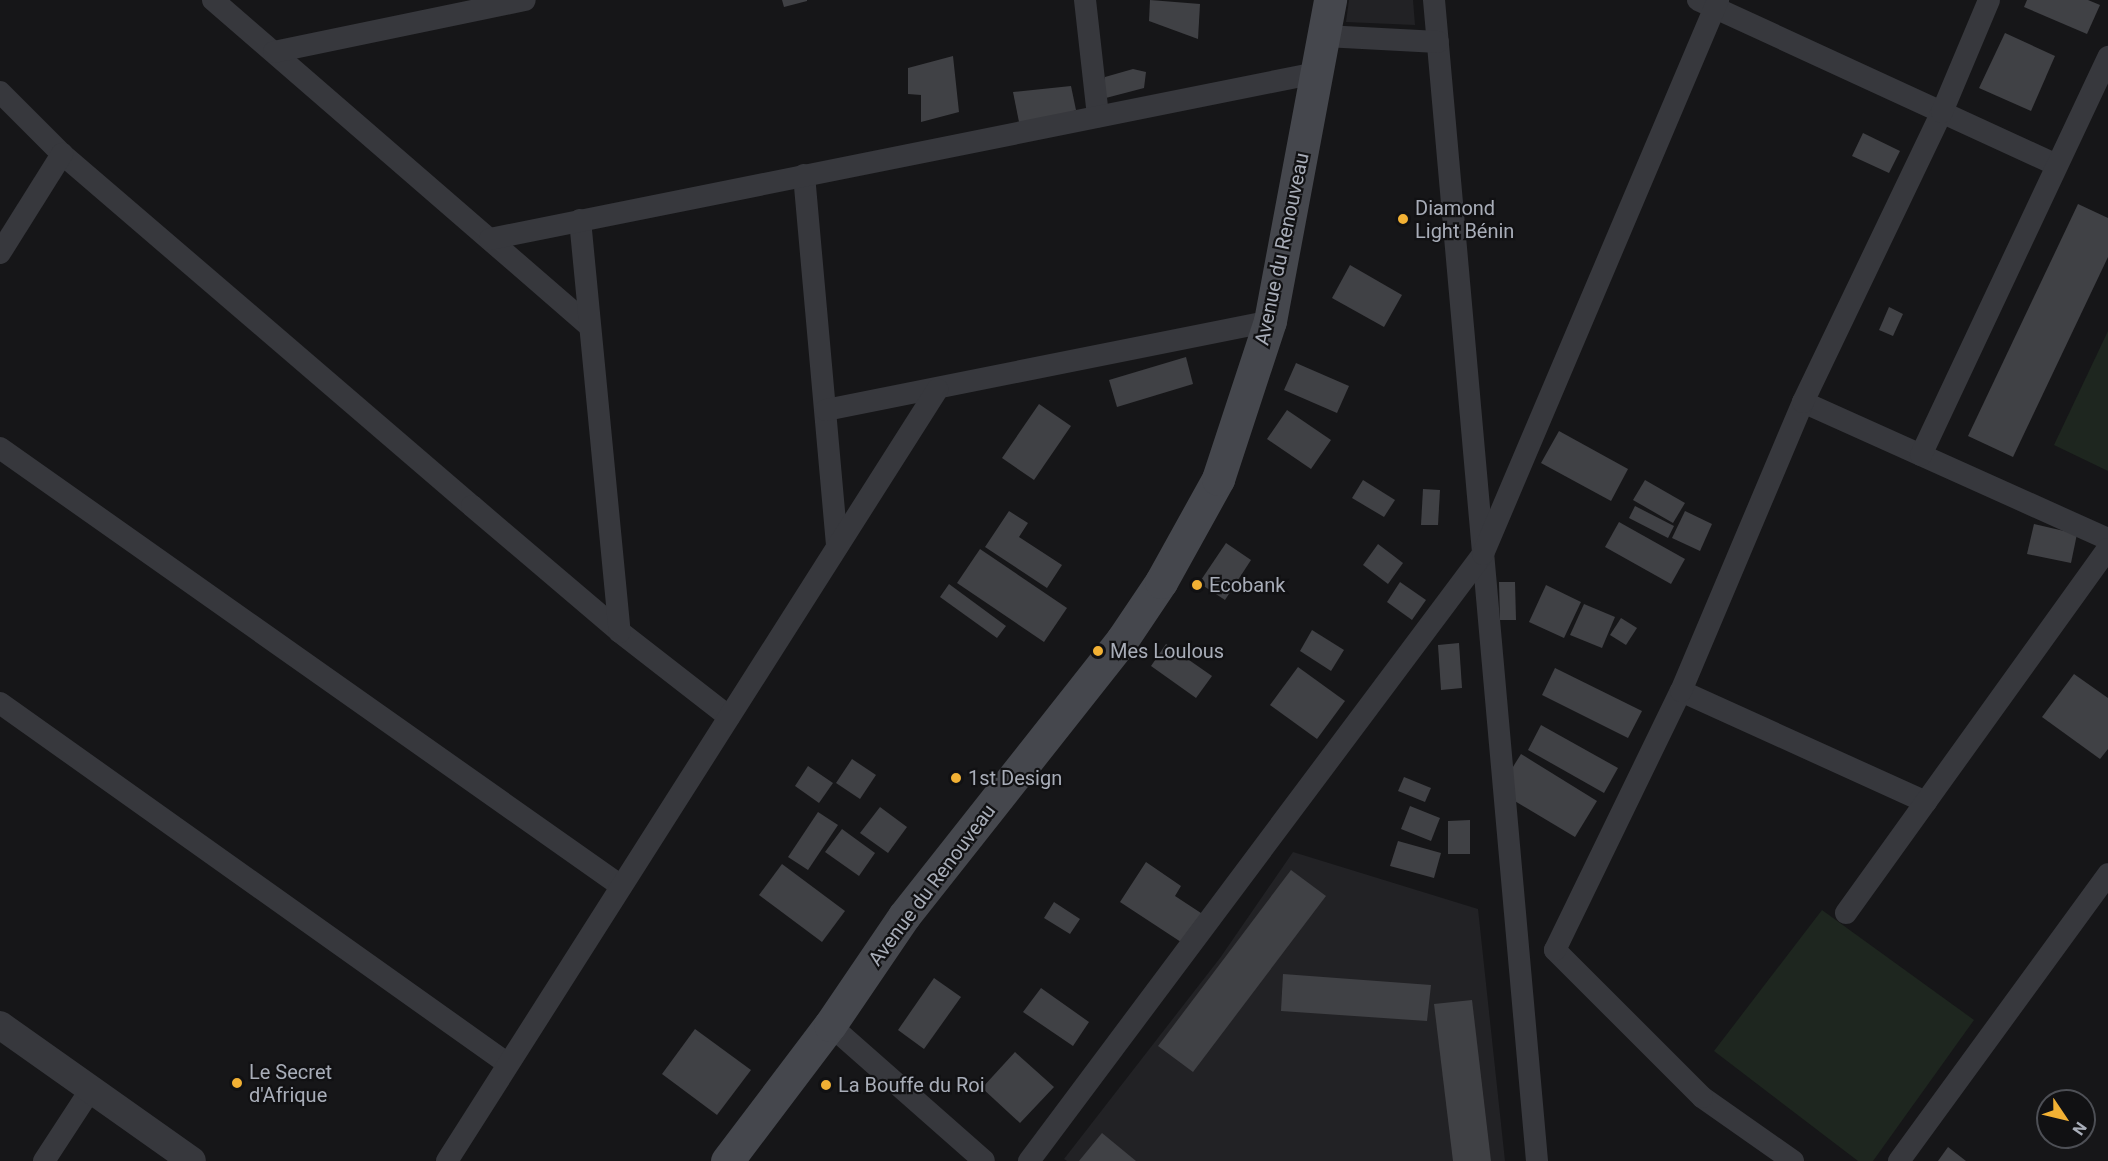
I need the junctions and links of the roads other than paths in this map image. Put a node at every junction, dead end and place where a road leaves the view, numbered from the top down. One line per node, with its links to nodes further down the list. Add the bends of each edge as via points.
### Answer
1 (213, 0): 10 (street)
2 (525, 0): 10 (street)
3 (1085, 0): 15 (street)
4 (1330, 0): 8 (main road, Avenue du Renouveau)
5 (1434, 0): 9 (street)
6 (1989, 0): 14 (street)
7 (1710, 3): 14 (street); 32 (street)
8 (1325, 36): 9 (street); 12 (main road, Avenue du Renouveau)
9 (1438, 42): 32 (street)
10 (274, 52): 20 (street)
11 (2108, 57): 17 (street)
12 (1316, 73): 15 (street); 22 (main road, Avenue du Renouveau)
13 (0, 92): 16 (street)
14 (1942, 112): 17 (street); 25 (street)
15 (1098, 116): 18 (street)
16 (62, 154): 21 (street); 33 (street)
17 (2055, 164): 28 (street)
18 (804, 175): 19 (street); 26 (street)
19 (580, 220): 20 (street); 23 (street)
20 (490, 239): 23 (street)
21 (0, 253)
22 (1270, 321): 24 (street); 42 (main road, Avenue du Renouveau, via 1218,479 1161,582 1122,640 904,916)
23 (590, 326): 33 (street)
24 (937, 390): 26 (street); 30 (street)
25 (1803, 402): 28 (street); 34 (street)
26 (826, 410): 30 (street)
27 (0, 448): 39 (street)
28 (1921, 455): 29 (street)
29 (2108, 539)
30 (837, 547): 36 (street)
31 (2108, 549): 37 (street)
32 (1483, 554): 50 (street); 51 (street)
33 (620, 632): 36 (street)
34 (1681, 691): 37 (street); 52 (street, via 1555,950 1702,1096)
35 (0, 703): 43 (street)
36 (729, 717): 39 (street)
37 (1926, 802): 40 (street)
38 (2108, 874): 53 (street)
39 (621, 886): 43 (street)
40 (1846, 913)
41 (0, 1025): 44 (street)
42 (830, 1025): 48 (main road, Avenue du Renouveau); 49 (street)
43 (508, 1064): 47 (street)
44 (91, 1089): 45 (street); 46 (street)
45 (44, 1161)
46 (192, 1161)
47 (447, 1161)
48 (727, 1161)
49 (984, 1161)
50 (1029, 1161)
51 (1537, 1161)
52 (1793, 1161)
53 (1899, 1161)

